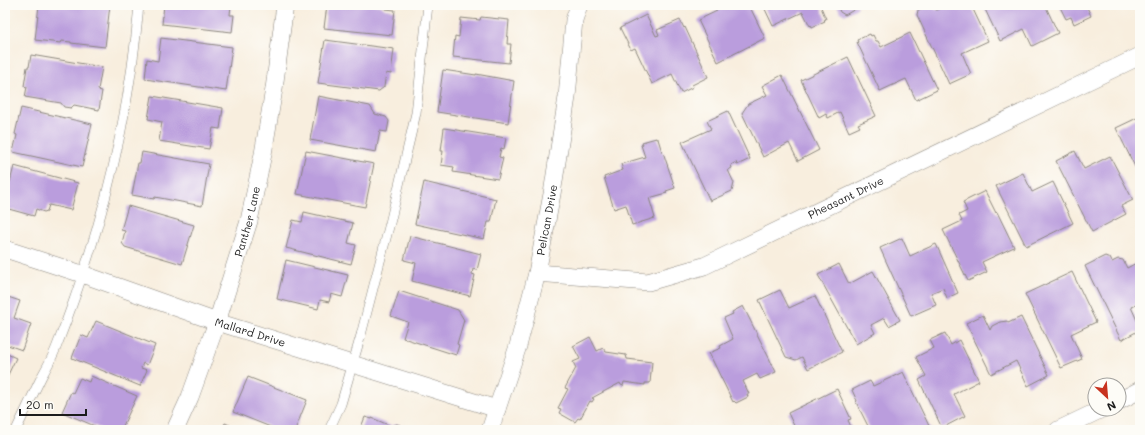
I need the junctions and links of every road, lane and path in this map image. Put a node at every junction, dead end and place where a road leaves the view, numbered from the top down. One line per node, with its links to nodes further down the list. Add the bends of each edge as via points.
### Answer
1 (139, 5): 8 (lane, via 135,49 119,142 96,233)
2 (284, 5): 9 (street, Panther Lane, via 264,154 249,221)
3 (428, 5): 10 (lane, via 416,113)
4 (579, 5): 7 (street, Pelican Drive, via 574,20 567,97)
5 (1140, 56): 7 (street, Pheasant Drive, via 704,266 648,282)
6 (5, 248): 8 (street, Mallard Drive)
7 (537, 273): 13 (street, Pelican Drive, via 518,346)
8 (82, 274): 9 (street, Mallard Drive); 15 (lane, via 55,350)
9 (217, 322): 10 (street, Mallard Drive); 16 (street, Panther Lane)
10 (352, 364): 13 (street, Mallard Drive); 17 (lane, via 341,404)
11 (1140, 390): 12 (street)
12 (1127, 397)
13 (497, 409): 18 (street, Pelican Drive)
14 (1087, 416): 19 (street)
15 (16, 430)
16 (176, 430)
17 (329, 430)
18 (490, 430)
19 (1058, 430)

